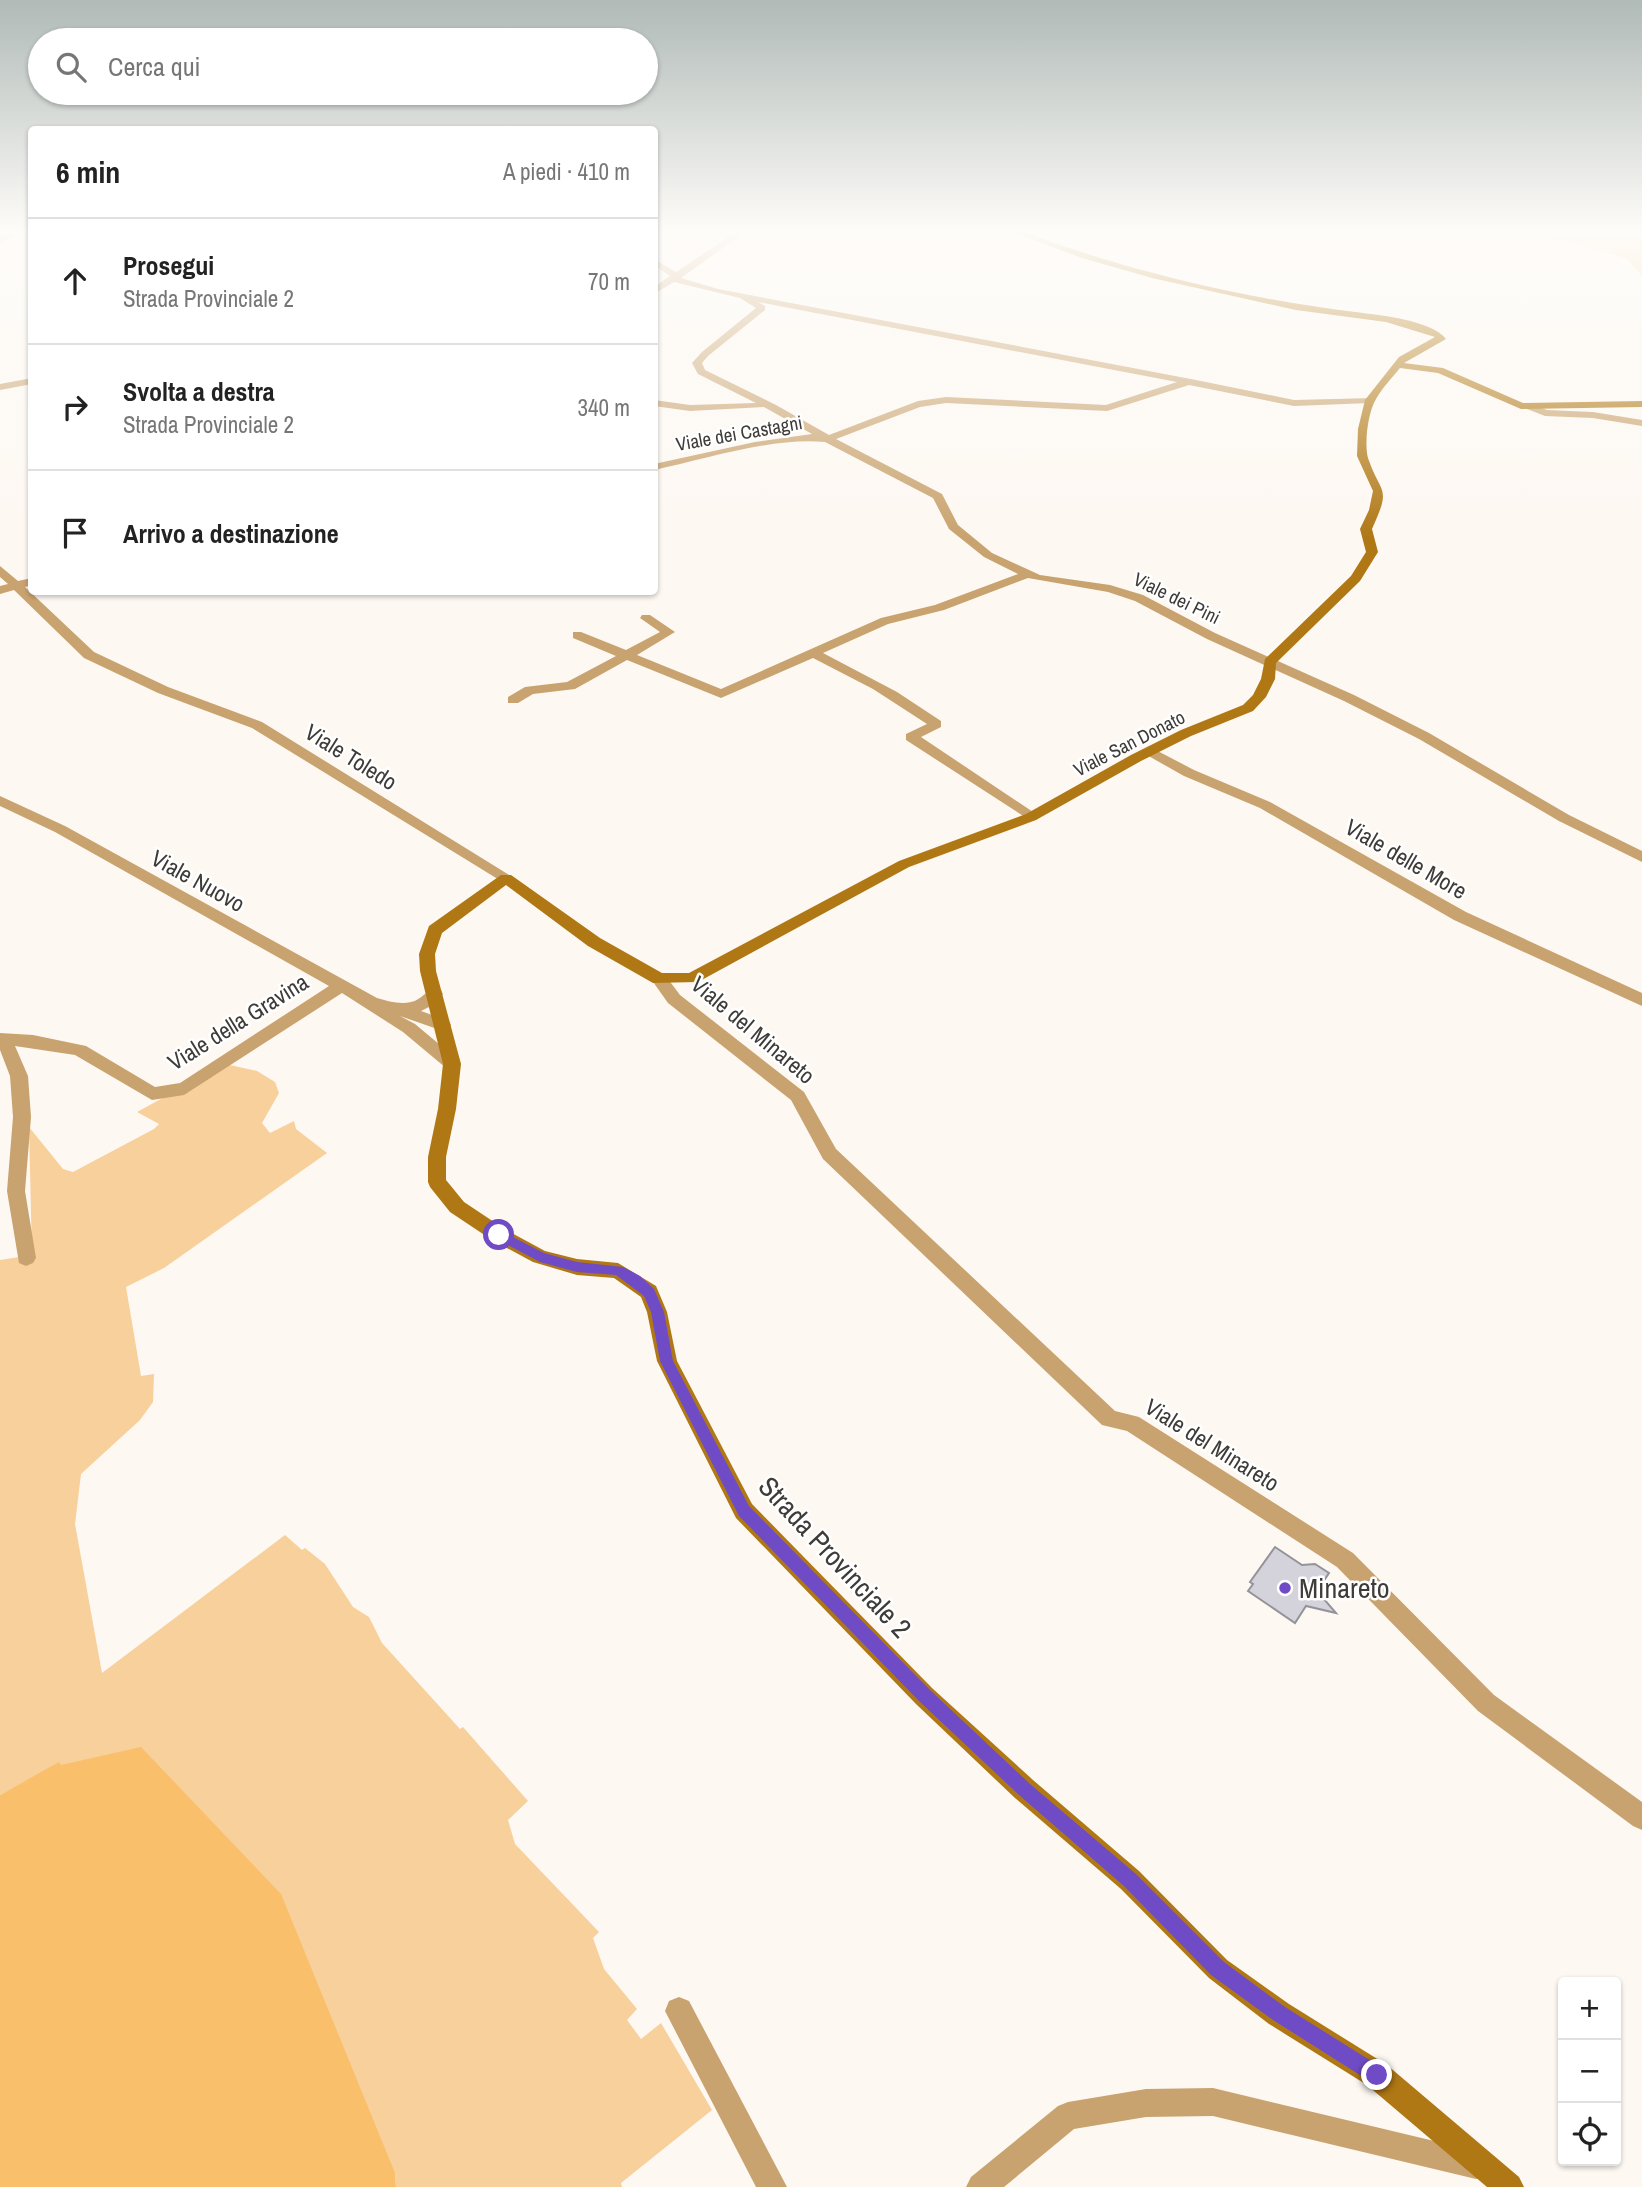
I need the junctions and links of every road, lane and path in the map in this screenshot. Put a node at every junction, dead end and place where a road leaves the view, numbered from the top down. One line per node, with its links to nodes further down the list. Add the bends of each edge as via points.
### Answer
1 (730, 334): 10 (street, Viale dei Pini, via 697,363 701,372)
2 (941, 334): 6 (street)
3 (1436, 334): 4 (street, Viale San Donato, via 1441,339 1410,353)
4 (1397, 365): 8 (street, Viale San Donato); 12 (street, via 1440,370)
5 (28, 382): 7 (street)
6 (1196, 383): 8 (street, via 1294,404); 14 (street, Viale dei Castagni, via 1171,386 1107,408 936,401)
7 (0, 387)
8 (1370, 400): 25 (street, Viale San Donato, via 1362,456 1379,491 1366,530 1372,552 1356,578)
9 (658, 403): 10 (street, via 705,408)
10 (763, 403): 14 (street, Viale dei Pini)
11 (1642, 404): 12 (street)
12 (1531, 407): 13 (street, via 1545,414)
13 (1642, 423)
14 (828, 439): 15 (street, Viale dei Castagni, via 808,437 755,445); 17 (street, Viale dei Pini, via 938,496 953,527 988,555)
15 (658, 466)
16 (0, 570): 19 (street, Viale Toledo)
17 (1028, 574): 23 (street, via 982,593 885,621); 25 (street, Viale dei Pini, via 1139,598)
18 (28, 582): 19 (street)
19 (17, 585): 20 (street); 31 (street, Viale Toledo, via 89,655 163,690 257,725)
20 (0, 590)
21 (646, 618): 24 (street, via 670,632)
22 (577, 635): 24 (street)
23 (815, 654): 24 (street, via 721,694); 29 (street, via 878,685 936,724 911,737)
24 (626, 655): 26 (street, via 570,686 530,690)
25 (1270, 663): 27 (street, Viale San Donato, via 1268,679 1248,708); 30 (street, Viale dei Pini, via 1424,736 1564,818)
26 (513, 700)
27 (1150, 751): 29 (street, Viale San Donato); 35 (street, Viale delle More, via 1265,805 1460,916)
28 (0, 800): 33 (street, Viale Nuovo, via 60,828)
29 (1031, 817): 32 (street, Viale San Donato, via 904,864 692,978)
30 (1642, 857)
31 (506, 878): 32 (street, Viale Toledo, via 594,942); 34 (street, Strada Provinciale 2, via 435,930 427,954)
32 (659, 979): 43 (street, Viale del Minareto, via 674,999 798,1096 829,1153 1109,1419 1132,1423 1345,1560 1486,1703)
33 (341, 985): 36 (street, Viale Nuovo); 40 (street, Viale della Gravina, via 184,1089 166,1094 152,1094 80,1050)
34 (435, 994): 37 (street, via 427,1004); 38 (street, Strada Provinciale 2)
35 (1642, 1000)
36 (374, 1004): 37 (street, Viale Nuovo); 39 (street, Viale Nuovo)
37 (399, 1010): 38 (street, Viale Nuovo)
38 (443, 1025): 39 (street); 41 (street, Strada Provinciale 2)
39 (410, 1028): 41 (street, Viale Nuovo)
40 (2, 1039): 42 (street, Viale della Gravina, via 19,1076 22,1117 16,1191)
41 (452, 1064): 45 (street, Strada Provinciale 2, via 437,1182 457,1207 540,1257 618,1271 649,1292 667,1361 744,1511 924,1696 1130,1880 1218,1969 1279,2014 1377,2075)
42 (26, 1258)
43 (1639, 1810)
44 (679, 2011): 46 (street)
45 (1499, 2178): 47 (street, via 1213,2102 1146,2103 1068,2116)
46 (772, 2187)
47 (981, 2187)

